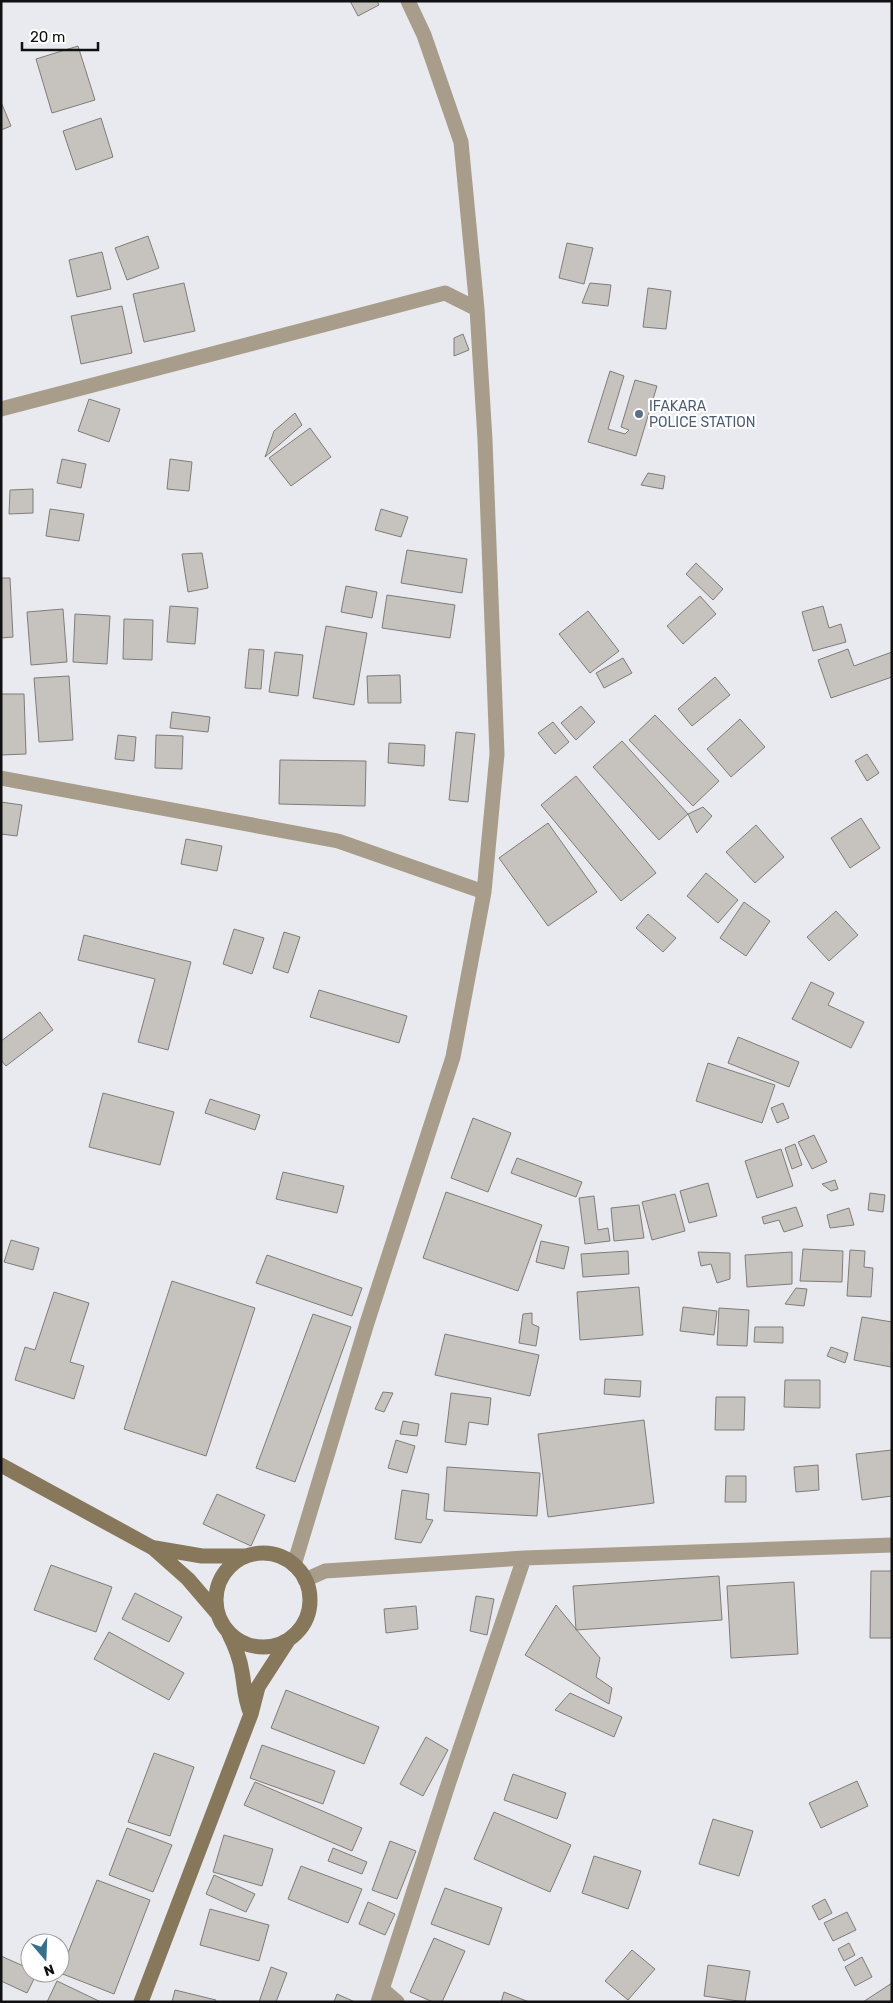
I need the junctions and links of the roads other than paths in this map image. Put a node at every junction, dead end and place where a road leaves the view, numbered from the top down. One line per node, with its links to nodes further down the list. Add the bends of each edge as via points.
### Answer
1 (408, 1): 2 (street, via 424,35 461,142)
2 (477, 309): 3 (street, via 445,293); 5 (street, via 497,754)
3 (1, 409)
4 (1, 778): 5 (street, via 338,841)
5 (484, 892): 11 (street, via 452,1057)
6 (1, 1464): 8 (main road)
7 (892, 1545): 10 (street)
8 (153, 1548): 9 (main road, via 202,1556); 13 (main road, via 188,1579)
9 (248, 1556): 11 (main road, via 272,1554); 13 (main road, via 227,1569 221,1579 216,1591)
10 (524, 1558): 12 (street, via 325,1571); 17 (street)
11 (294, 1565): 12 (main road)
12 (305, 1580): 15 (main road, via 310,1597 309,1609 302,1626)
13 (218, 1615): 14 (main road)
14 (228, 1632): 15 (main road, via 254,1646 278,1645); 16 (main road, via 239,1658 244,1698)
15 (289, 1639): 16 (main road, via 258,1687)
16 (250, 1714): 18 (main road)
17 (381, 1996): 19 (street)
18 (141, 2002)
19 (397, 2002)

